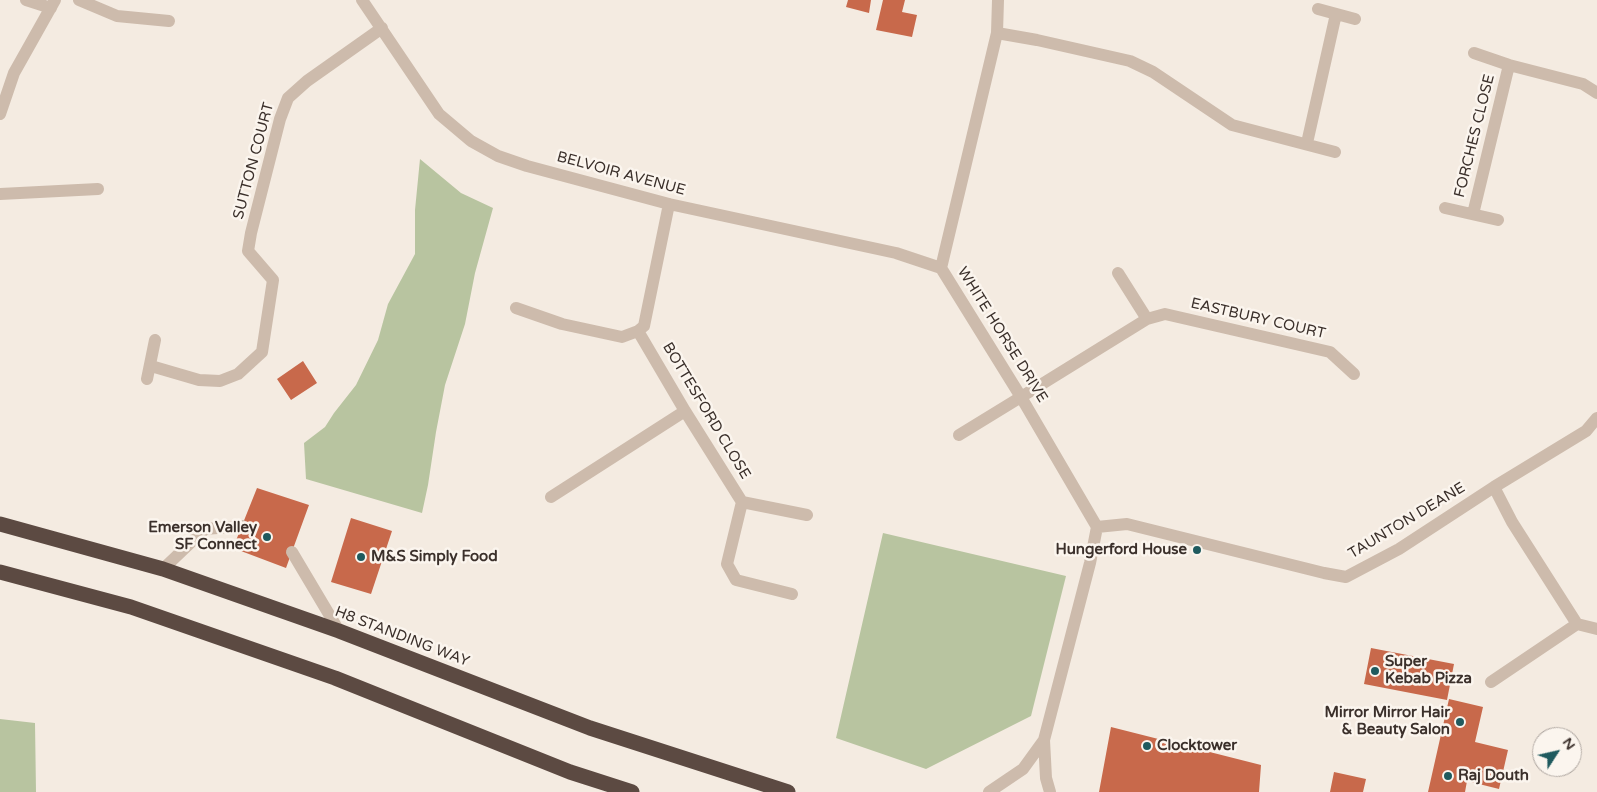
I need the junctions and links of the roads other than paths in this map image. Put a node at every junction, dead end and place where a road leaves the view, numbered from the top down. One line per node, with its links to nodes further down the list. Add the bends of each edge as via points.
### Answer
1 (26, 0): 5 (street)
2 (79, 0): 9 (street, via 117,16)
3 (362, 0): 10 (street, BELVOIR AVENUE)
4 (998, 0): 11 (street, WHITE HORSE DRIVE)
5 (53, 4): 15 (street, via 14,74)
6 (1318, 9): 7 (street)
7 (1336, 14): 8 (street); 16 (street)
8 (1355, 19)
9 (169, 21)
10 (382, 28): 20 (street, BELVOIR AVENUE, via 439,114 471,141 498,156 528,166); 30 (street, SUTTON COURT, via 288,98 250,233 248,251 274,280 262,352 238,374 220,381 200,380)
11 (997, 33): 16 (street, via 1130,61 1153,72 1232,125); 24 (street, WHITE HORSE DRIVE)
12 (1474, 53): 13 (street, FORCHES CLOSE)
13 (1509, 65): 14 (street, FORCHES CLOSE, via 1583,84); 22 (street, FORCHES CLOSE)
14 (1597, 93)
15 (0, 114)
16 (1307, 143): 17 (street)
17 (1335, 152)
18 (98, 189): 19 (street)
19 (0, 194)
20 (669, 204): 24 (street, BELVOIR AVENUE, via 896,254); 28 (street, via 644,326)
21 (1445, 208): 22 (street, FORCHES CLOSE)
22 (1473, 214): 23 (street, FORCHES CLOSE)
23 (1498, 220)
24 (941, 268): 33 (street, WHITE HORSE DRIVE)
25 (1118, 273): 27 (street)
26 (516, 308): 28 (street, via 562,324 622,338)
27 (1147, 319): 31 (street, EASTBURY COURT, via 1165,314 1330,352); 33 (street, EASTBURY COURT)
28 (638, 331): 34 (street, BOTTESFORD CLOSE)
29 (155, 340): 30 (street)
30 (151, 366): 32 (street)
31 (1354, 374)
32 (147, 379)
33 (1021, 396): 36 (street, EASTBURY COURT); 43 (street, WHITE HORSE DRIVE)
34 (685, 411): 38 (street); 39 (street, BOTTESFORD CLOSE)
35 (1597, 418): 37 (street, TAUNTON DEANE, via 1586,431)
36 (959, 435)
37 (1494, 487): 43 (street, TAUNTON DEANE, via 1398,549 1346,577 1127,524); 48 (street, via 1512,522)
38 (551, 497)
39 (742, 502): 40 (street); 47 (street, BOTTESFORD CLOSE, via 727,564 736,580)
40 (807, 515)
41 (0, 524): 45 (highway, H8 STANDING WAY)
42 (242, 526): 45 (street, via 205,529)
43 (1097, 527): 52 (street)
44 (292, 552): 50 (street)
45 (163, 570): 50 (highway, H8 STANDING WAY)
46 (0, 572): 53 (highway, via 131,607 335,678 570,772)
47 (792, 594)
48 (1577, 624): 49 (street); 51 (street)
49 (1597, 629)
50 (339, 631): 54 (highway, H8 STANDING WAY, via 590,728)
51 (1490, 682)
52 (1044, 740): 55 (street, via 1023,769); 56 (street)
53 (632, 792)
54 (788, 792)
55 (989, 792)
56 (1050, 792)

